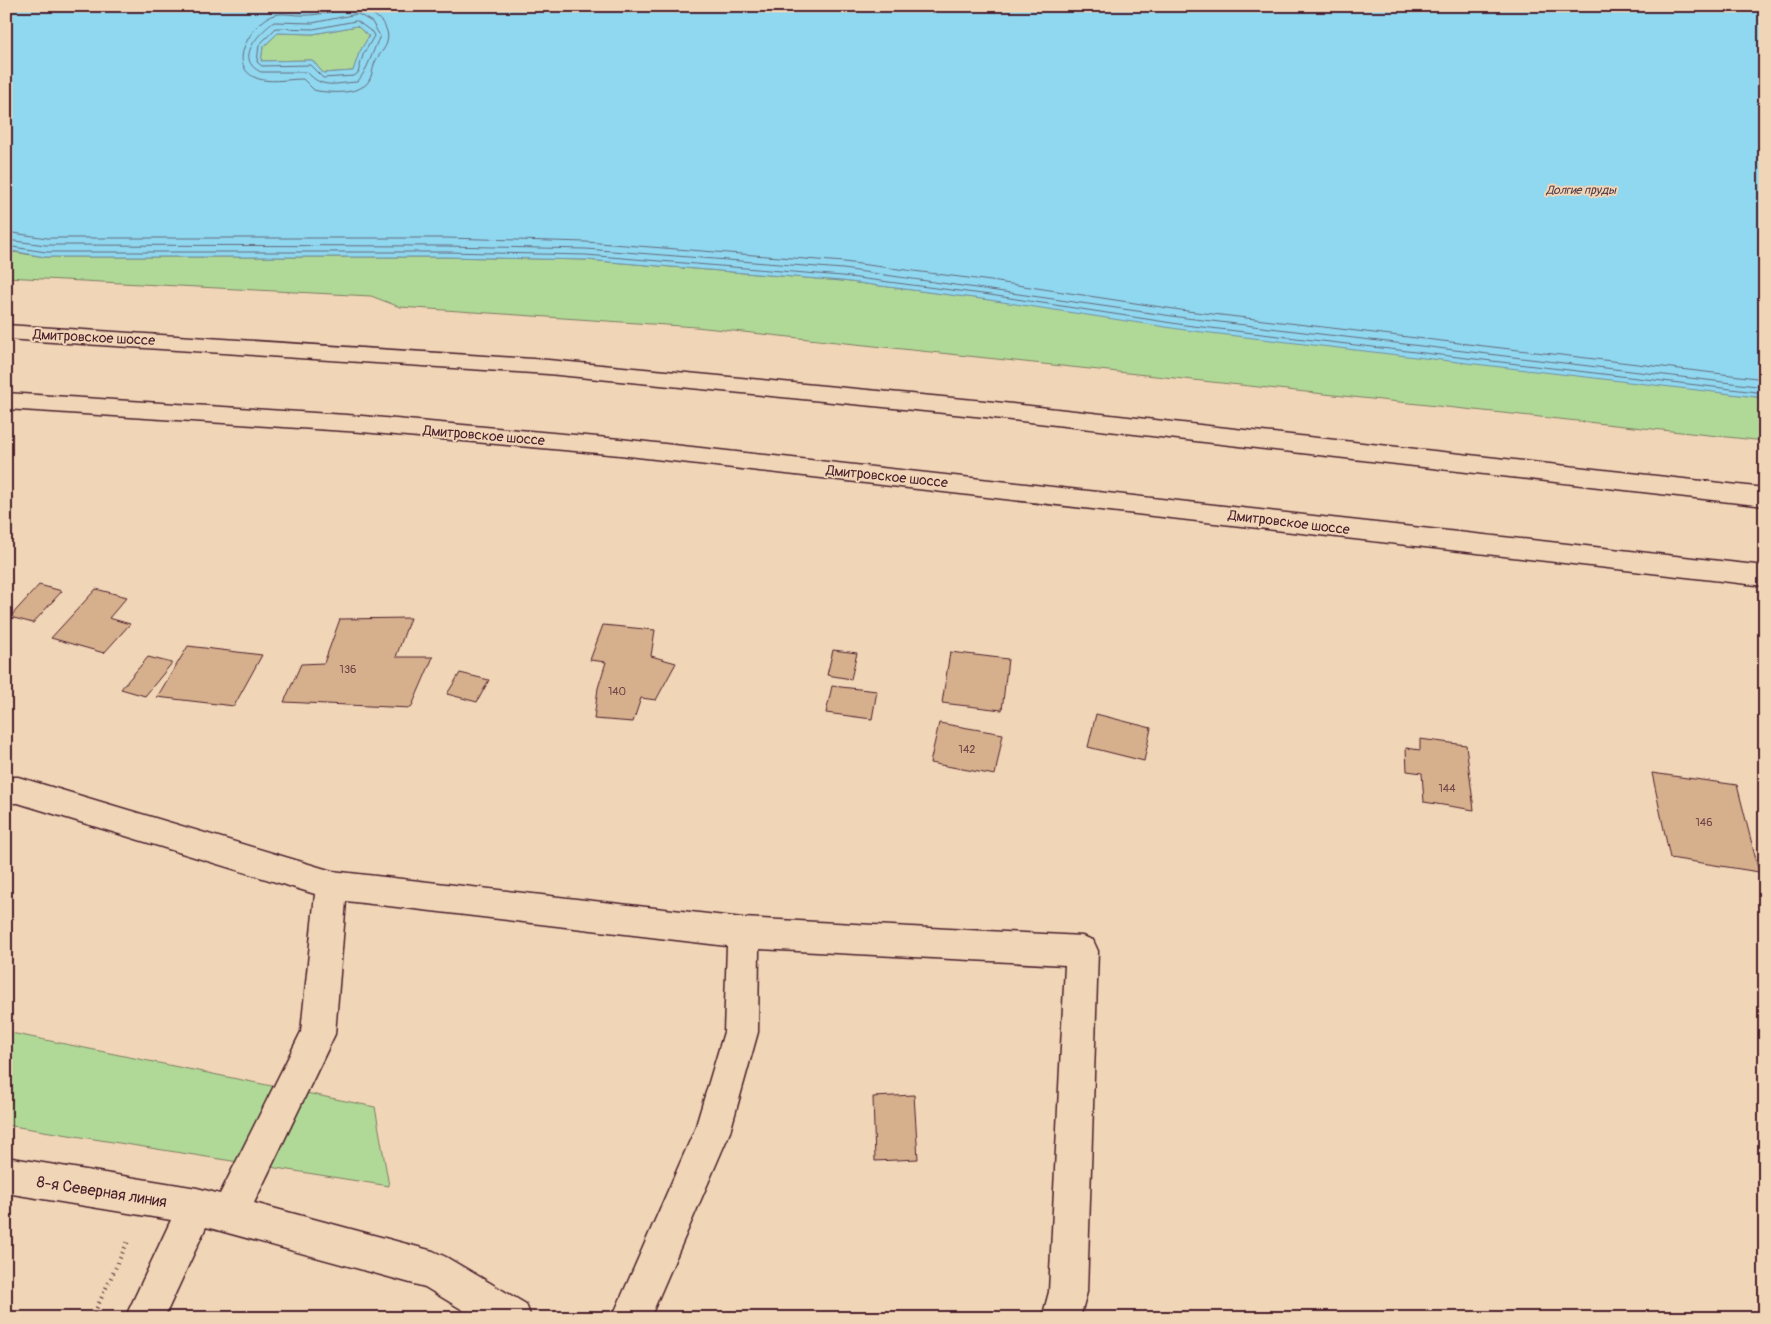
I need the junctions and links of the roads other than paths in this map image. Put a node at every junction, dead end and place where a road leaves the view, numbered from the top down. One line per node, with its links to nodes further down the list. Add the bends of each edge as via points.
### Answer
1 (6, 332): 3 (main road, Дмитровское шоссе, via 548,367 985,409)
2 (6, 401): 4 (main road, Дмитровское шоссе, via 362,424 620,447)
3 (1765, 498)
4 (1765, 576)
5 (6, 790): 6 (main road, via 18,790)
6 (332, 885): 7 (main road); 9 (main road, via 318,1034)
7 (743, 933): 12 (main road, via 741,1032 712,1132); 13 (main road, via 1082,951 1068,1292)
8 (6, 1175): 9 (main road, 8-я Северная линия)
9 (213, 1210): 10 (main road); 11 (main road, 8-я Северная линия, via 433,1270)
10 (144, 1318)
11 (512, 1318)
12 (631, 1318)
13 (1061, 1318)

